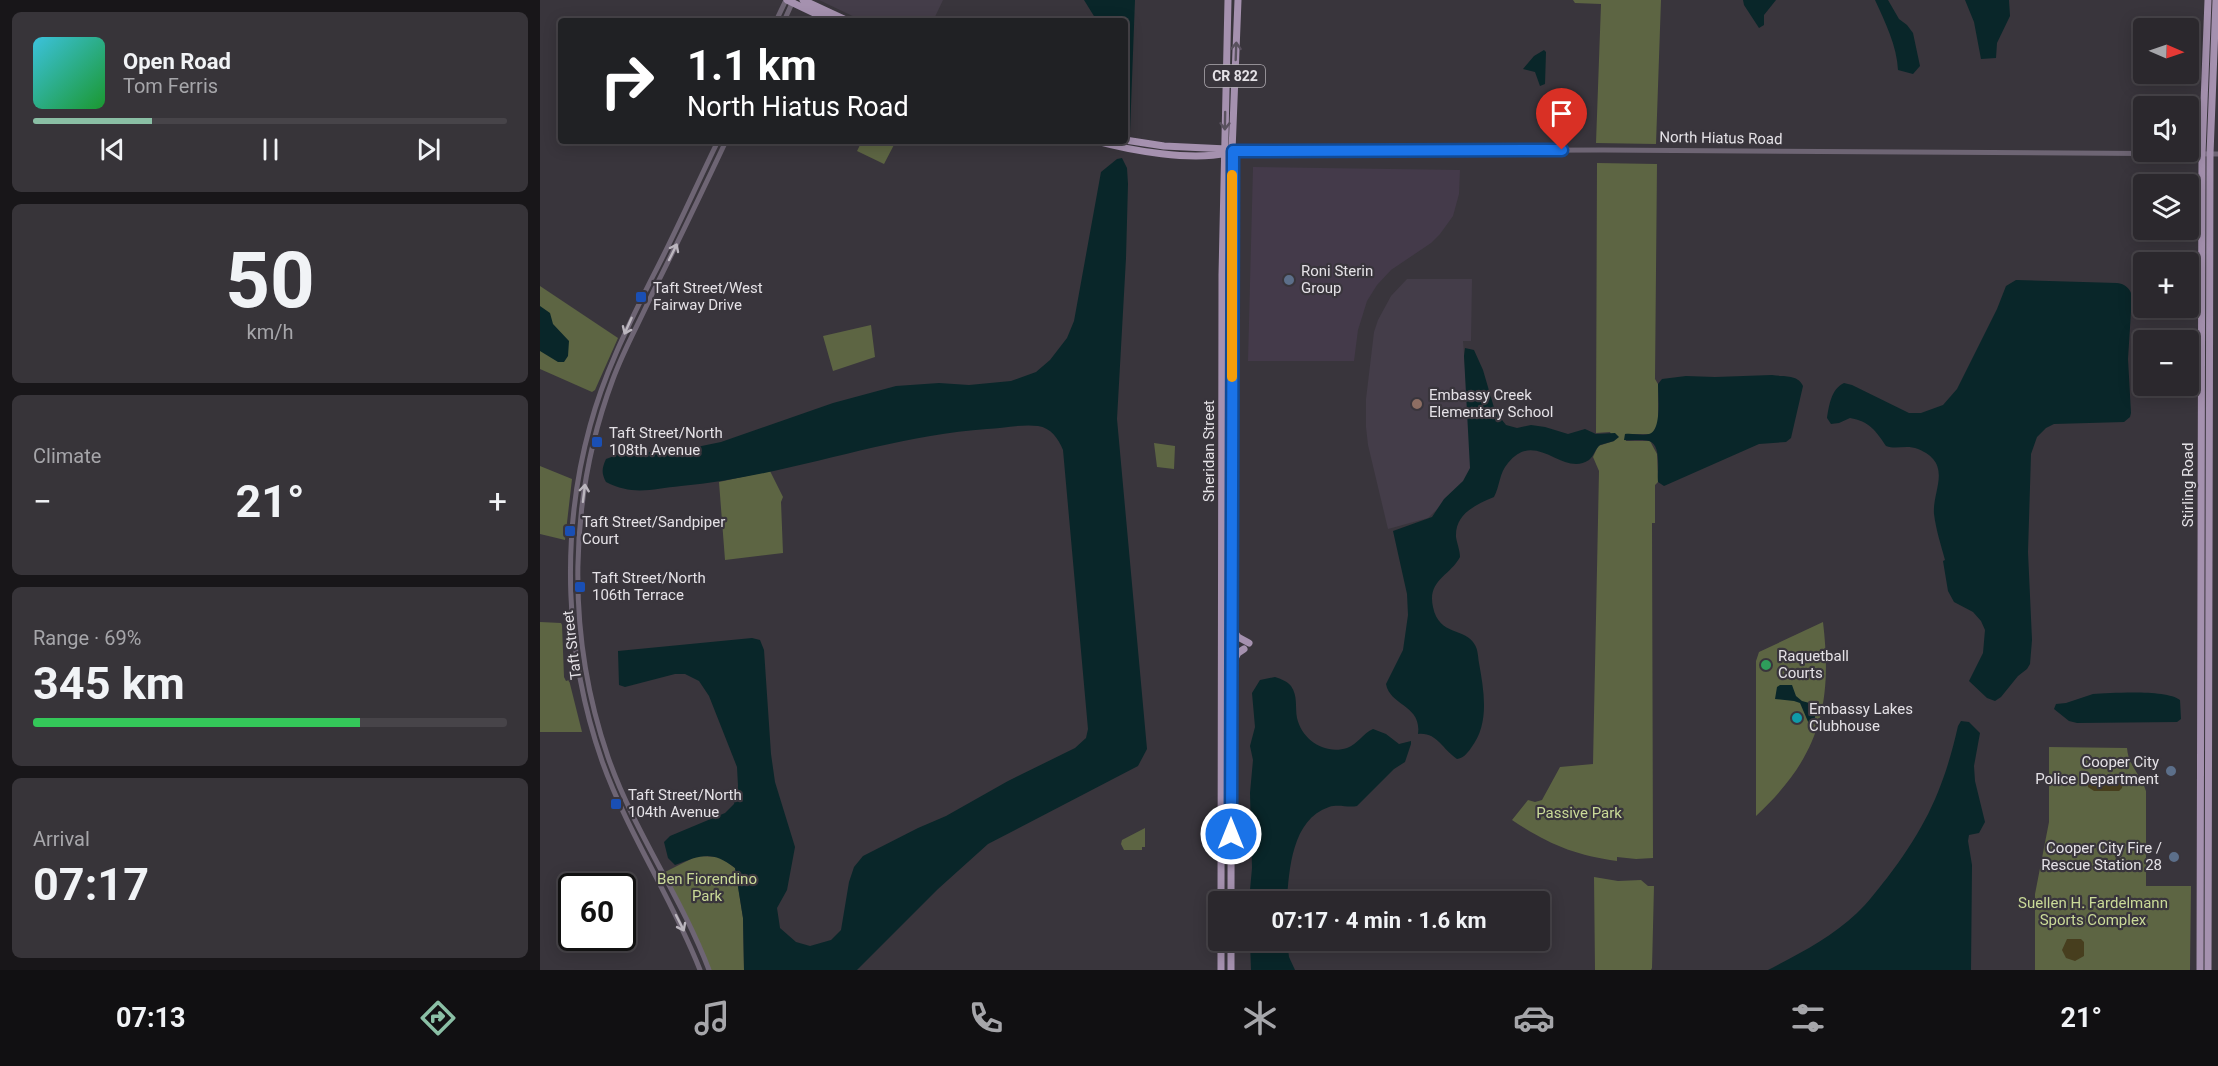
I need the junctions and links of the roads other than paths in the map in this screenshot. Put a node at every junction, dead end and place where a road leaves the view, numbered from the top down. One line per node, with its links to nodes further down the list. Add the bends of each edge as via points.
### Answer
1 (803, 0): 10 (main road)
2 (1228, 0): 15 (main road, Sheridan Street / CR 822, one-way to 15)
3 (1238, 0): 16 (main road, Sheridan Street / CR 822, one-way to 3)
4 (2208, 0): 17 (main road, Stirling Road)
5 (2216, 0): 17 (main road, Stirling Road)
6 (790, 1): 7 (street); 8 (street); 9 (main road)
7 (778, 18)
8 (785, 18)
9 (825, 18)
10 (836, 18)
11 (1128, 140): 15 (main road, North Hiatus Road)
12 (717, 144): 28 (street, Taft Street, one-way to 28, via 632,316 593,414 578,481 570,571 577,658 585,703 602,759 626,820)
13 (725, 144): 29 (street, Taft Street, one-way to 13, via 694,933 635,823 608,756 584,657 578,572 585,482 613,378)
14 (1112, 144): 15 (main road, North Hiatus Road, via 1160,153 1203,155)
15 (1224, 151): 16 (main road, North Hiatus Road); 19 (main road, Sheridan Street / CR 822)
16 (1233, 151): 17 (street, North Hiatus Road); 18 (main road, Sheridan Street / CR 822)
17 (2210, 154): 32 (main road, Stirling Road); 33 (main road, Stirling Road)
18 (1232, 294): 19 (main road); 21 (main road, Sheridan Street / CR 822)
19 (1222, 295): 20 (main road, Sheridan Street / CR 822)
20 (1222, 471): 21 (main road); 24 (main road, Sheridan Street / CR 822)
21 (1232, 471): 22 (main road, Sheridan Street / CR 822)
22 (1231, 627): 23 (main road, Sheridan Street / CR 822); 23 (main road, via 1247,646)
23 (1231, 667): 25 (main road, Sheridan Street / CR 822)
24 (1221, 891)
25 (1231, 891)
26 (1221, 951): 30 (main road)
27 (1231, 951): 31 (main road)
28 (700, 970)
29 (709, 970)
30 (1221, 970)
31 (1231, 970)
32 (2200, 970)
33 (2208, 970)

